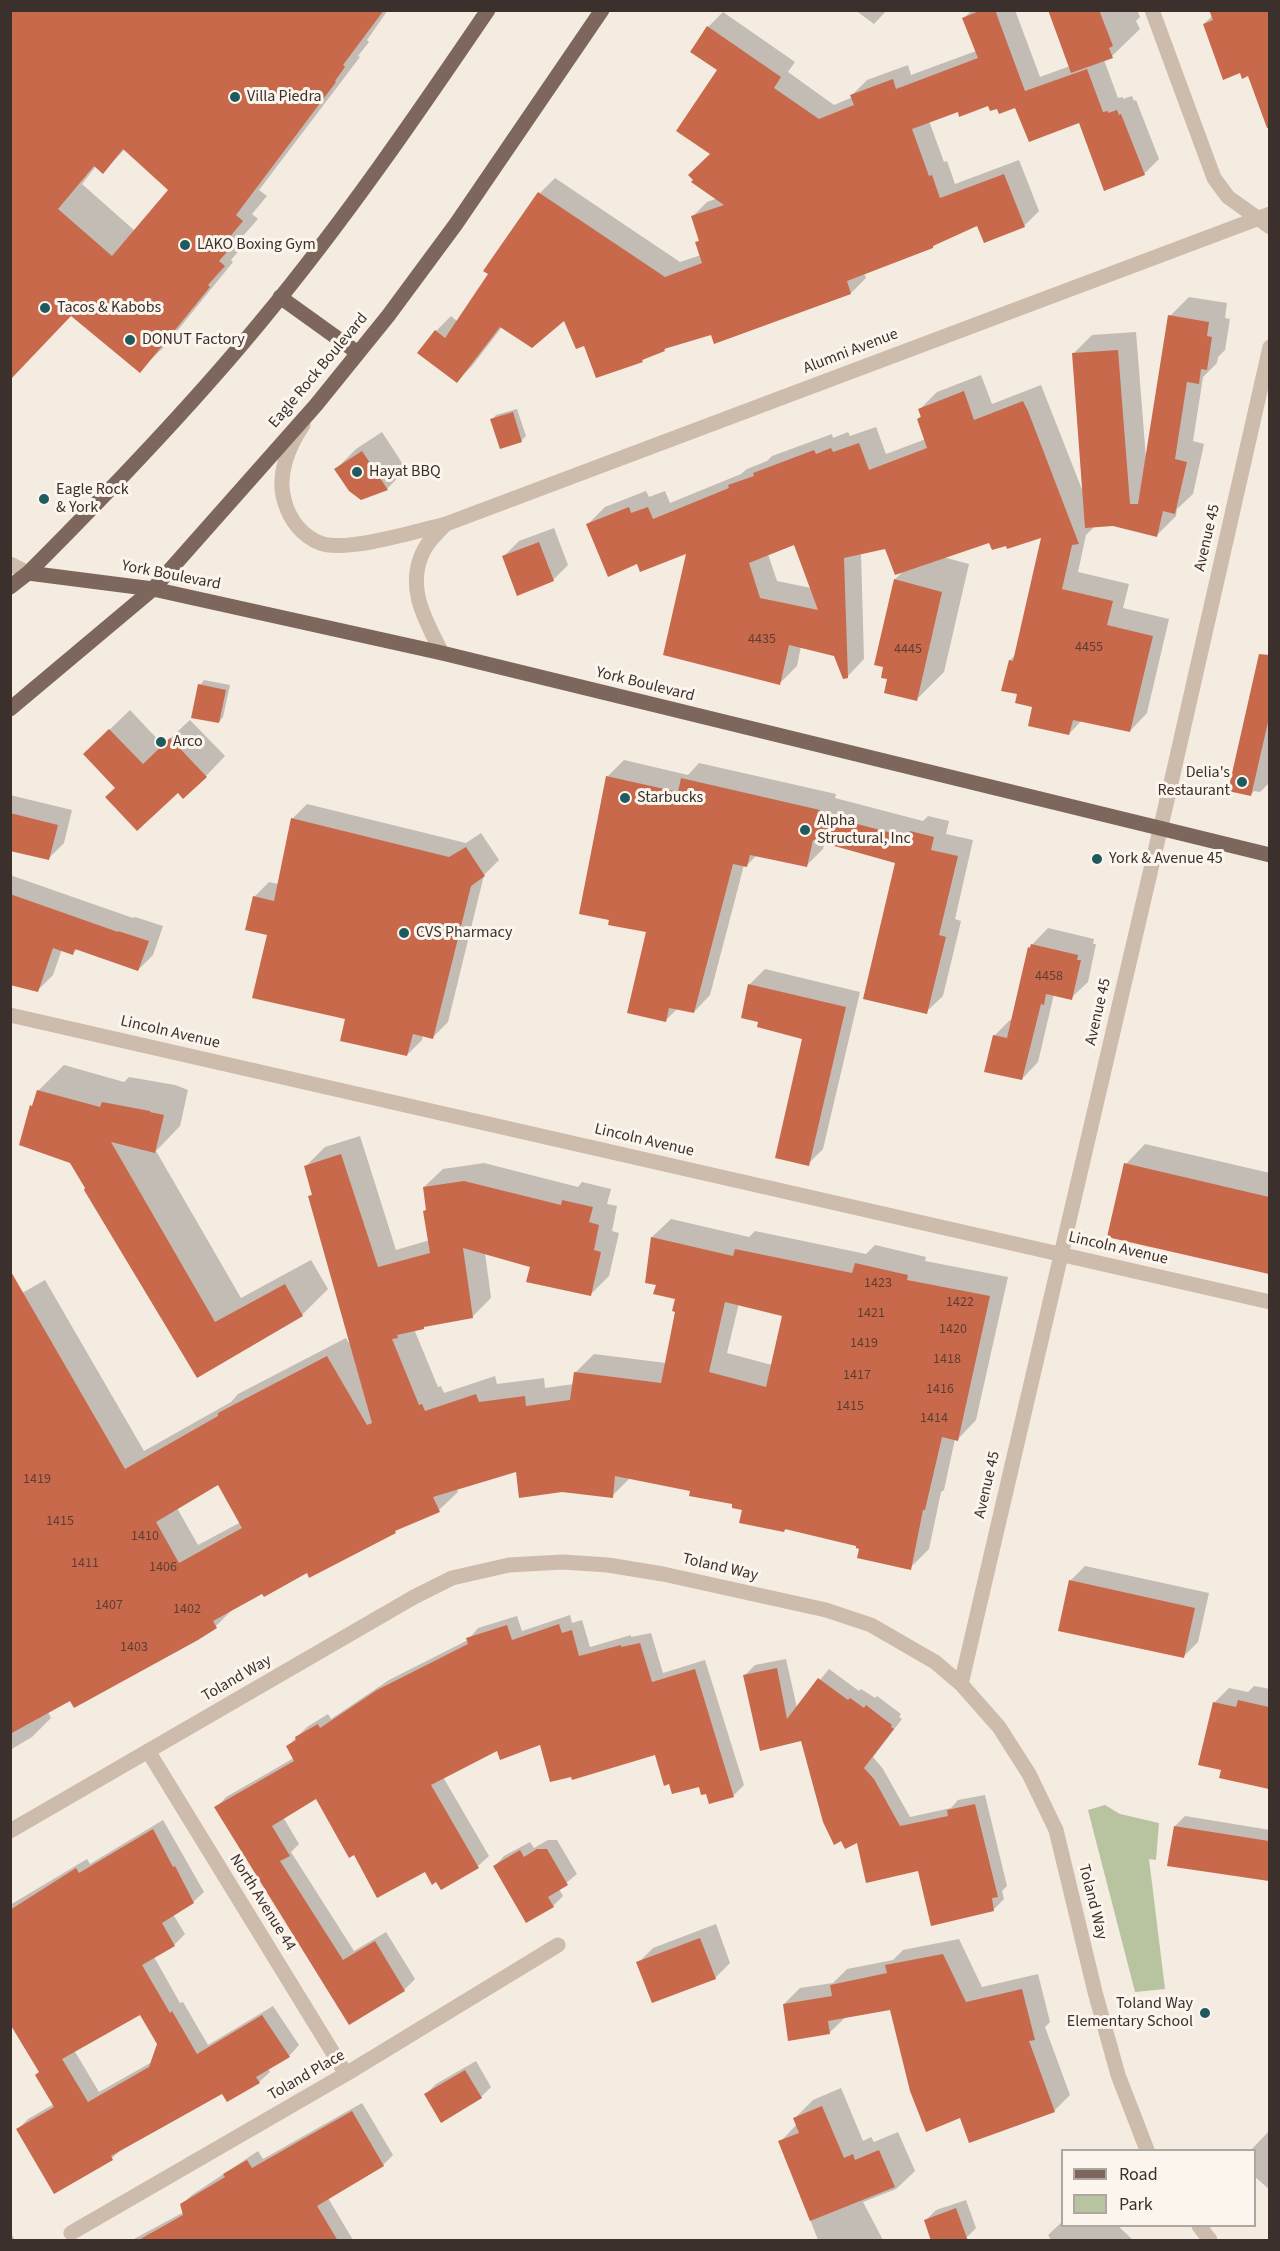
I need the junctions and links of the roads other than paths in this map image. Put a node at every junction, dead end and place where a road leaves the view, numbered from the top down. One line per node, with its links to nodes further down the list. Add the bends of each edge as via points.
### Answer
1 (488, 10): 5 (main road, via 354,204)
2 (602, 10): 7 (main road, Eagle Rock Boulevard, via 456,224)
3 (1152, 10): 4 (street, via 1214,178 1228,197)
4 (1266, 220): 9 (street, Alumni Avenue)
5 (280, 297): 7 (main road); 11 (main road, via 125,476)
6 (1269, 347): 16 (street, Avenue 45)
7 (358, 353): 8 (main road, Eagle Rock Boulevard)
8 (316, 405): 9 (street, Alumni Avenue, via 288,454 281,492 289,516 303,533 321,544 346,545); 13 (main road, Eagle Rock Boulevard)
9 (446, 524): 14 (street, Alumni Avenue, via 425,547 417,566 415,590)
10 (10, 564): 11 (street, York Boulevard)
11 (28, 573): 12 (main road); 13 (main road, York Boulevard)
12 (10, 587)
13 (153, 589): 14 (main road, York Boulevard); 15 (main road, Eagle Rock Boulevard)
14 (442, 653): 16 (main road, York Boulevard)
15 (10, 709)
16 (1160, 829): 17 (main road, York Boulevard); 19 (street, Avenue 45)
17 (1269, 855)
18 (10, 1016): 19 (street, Lincoln Avenue)
19 (1060, 1254): 20 (street, Lincoln Avenue); 21 (street, Avenue 45)
20 (1269, 1302)
21 (961, 1684): 22 (street, Toland Way, via 935,1662 871,1625 826,1610 608,1565 509,1565 452,1578 414,1597); 26 (street, Toland Way, via 999,1727 1029,1774 1056,1830 1115,2065)
22 (148, 1751): 23 (street, Toland Way); 25 (street, North Avenue 44)
23 (10, 1832)
24 (558, 1944): 25 (street, Toland Place)
25 (346, 2074): 28 (street, Toland Place)
26 (1146, 2149)
27 (1200, 2227): 29 (street)
28 (71, 2233)
29 (1210, 2241)

